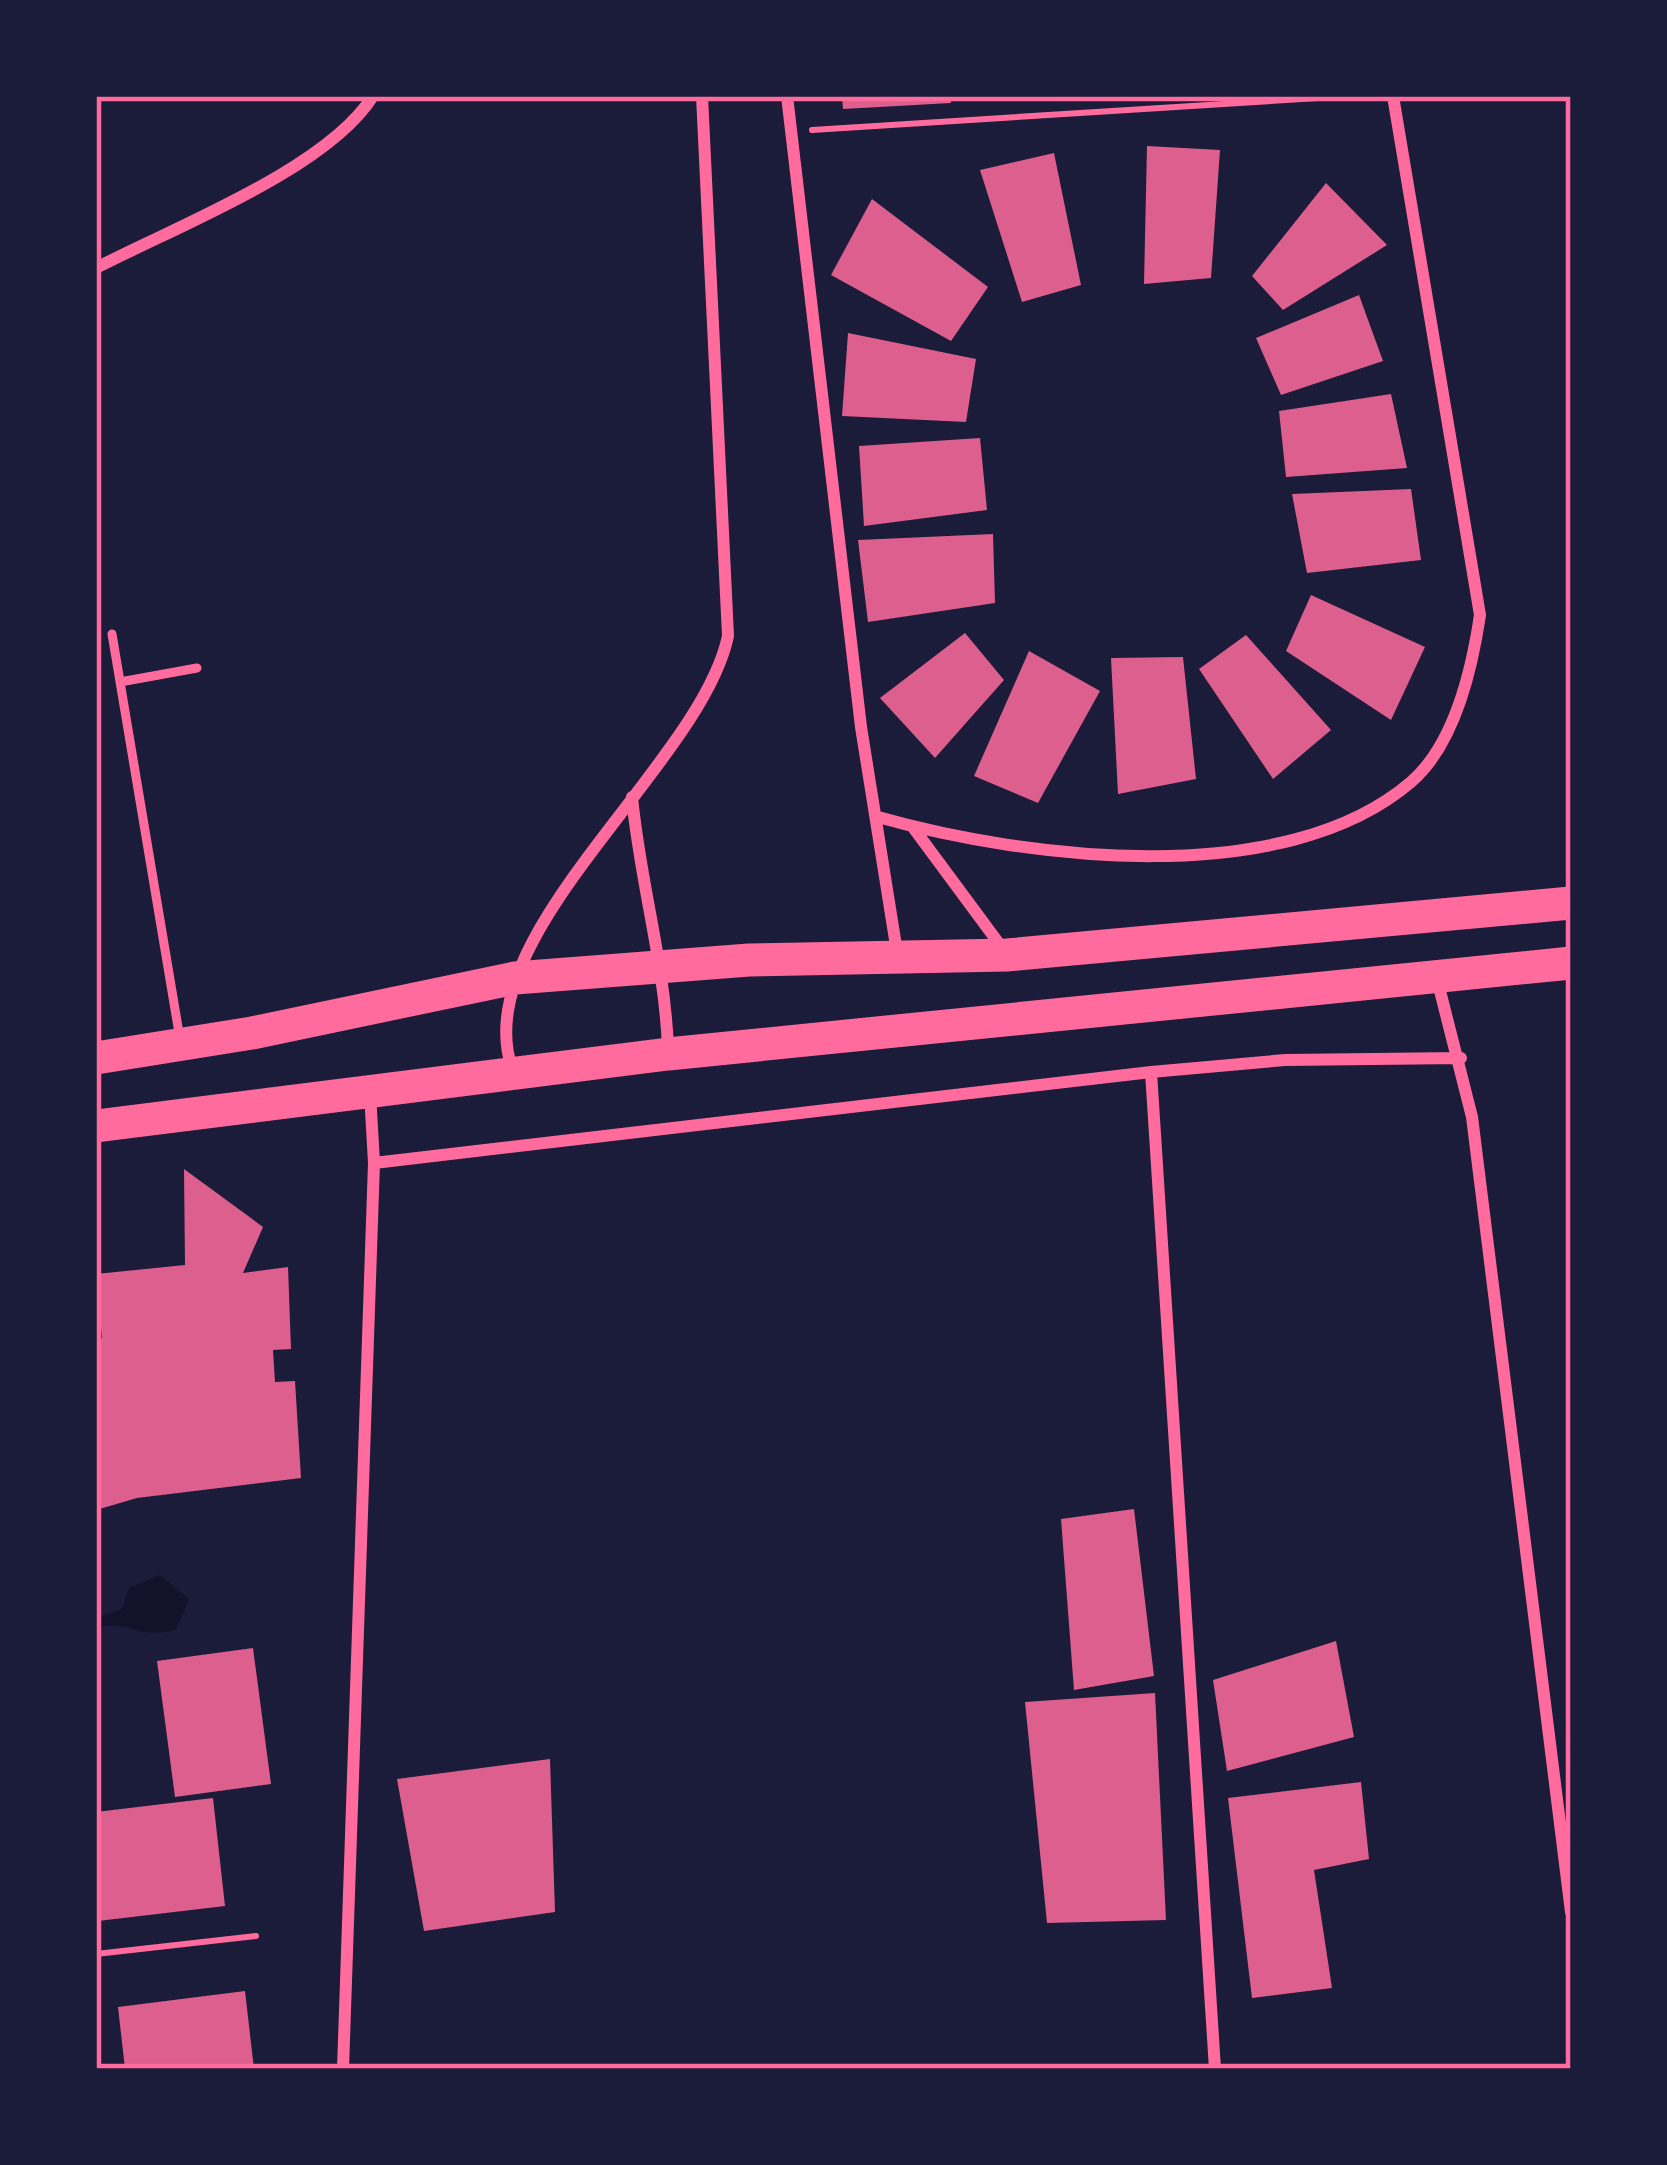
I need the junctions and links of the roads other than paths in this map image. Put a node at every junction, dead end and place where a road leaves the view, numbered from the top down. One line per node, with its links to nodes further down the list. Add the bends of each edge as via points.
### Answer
1 (373, 96): 5 (street, via 318,153)
2 (702, 96): 9 (street, via 728,636 712,690)
3 (787, 96): 10 (street)
4 (1393, 96): 11 (street, via 1480,616 1472,673 1414,780 1359,816 1278,844 1133,856)
5 (96, 268)
6 (112, 634): 8 (lane)
7 (197, 668): 8 (lane)
8 (120, 682): 19 (lane)
9 (632, 796): 16 (street); 17 (street)
10 (878, 817): 11 (street); 14 (street)
11 (912, 826): 13 (street)
12 (1571, 903): 13 (highway)
13 (1007, 955): 14 (highway)
14 (898, 958): 16 (highway)
15 (1571, 963): 18 (highway)
16 (661, 968): 17 (highway); 20 (street)
17 (515, 978): 19 (highway); 24 (street, via 506,1030)
18 (1436, 978): 20 (highway); 22 (street)
19 (181, 1044): 21 (highway)
20 (668, 1054): 24 (highway)
21 (96, 1058)
22 (1461, 1058): 23 (street); 28 (street)
23 (1151, 1072): 27 (street); 30 (street)
24 (514, 1075): 25 (highway)
25 (370, 1092): 26 (highway); 27 (street)
26 (96, 1126)
27 (374, 1162): 29 (street)
28 (1571, 1912)
29 (343, 2069)
30 (1215, 2069)

